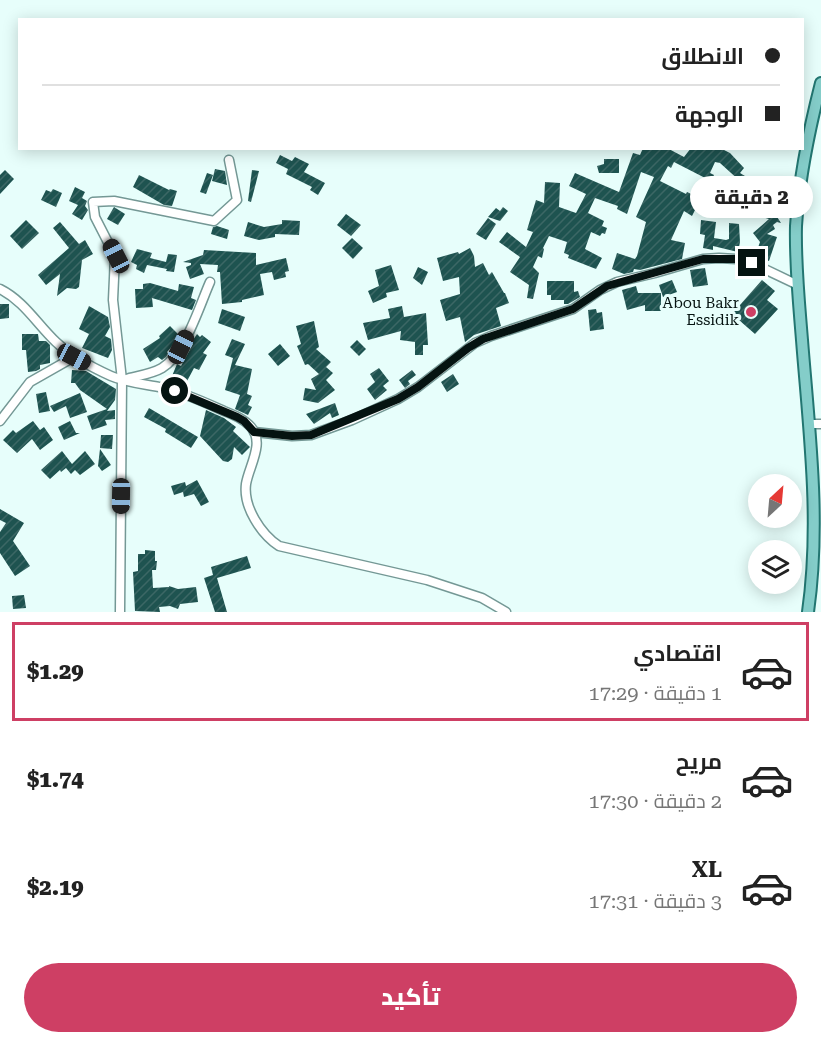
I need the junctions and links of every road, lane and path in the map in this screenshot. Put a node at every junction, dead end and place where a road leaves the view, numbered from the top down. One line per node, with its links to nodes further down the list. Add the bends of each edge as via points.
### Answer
1 (821, 83): 4 (main road, via 810,127 796,227)
2 (228, 159): 7 (street, via 237,200 214,221 114,201 93,202 95,217 116,256 113,300)
3 (210, 282): 7 (street, via 181,347 170,362 160,369)
4 (798, 285): 9 (main road); 11 (street, via 752,263 719,258 616,282 573,309 483,339 408,393 352,420 311,435)
5 (0, 289): 6 (street, via 16,299)
6 (74, 357): 7 (street); 8 (street, via 30,382)
7 (122, 380): 11 (street, via 197,398 244,421); 12 (street)
8 (0, 421)
9 (809, 424): 10 (street); 14 (main road, via 814,502)
10 (821, 424)
11 (254, 432): 13 (street, via 257,445 246,497 255,520 274,543 427,580 482,598)
12 (120, 612)
13 (506, 612)
14 (808, 612)

